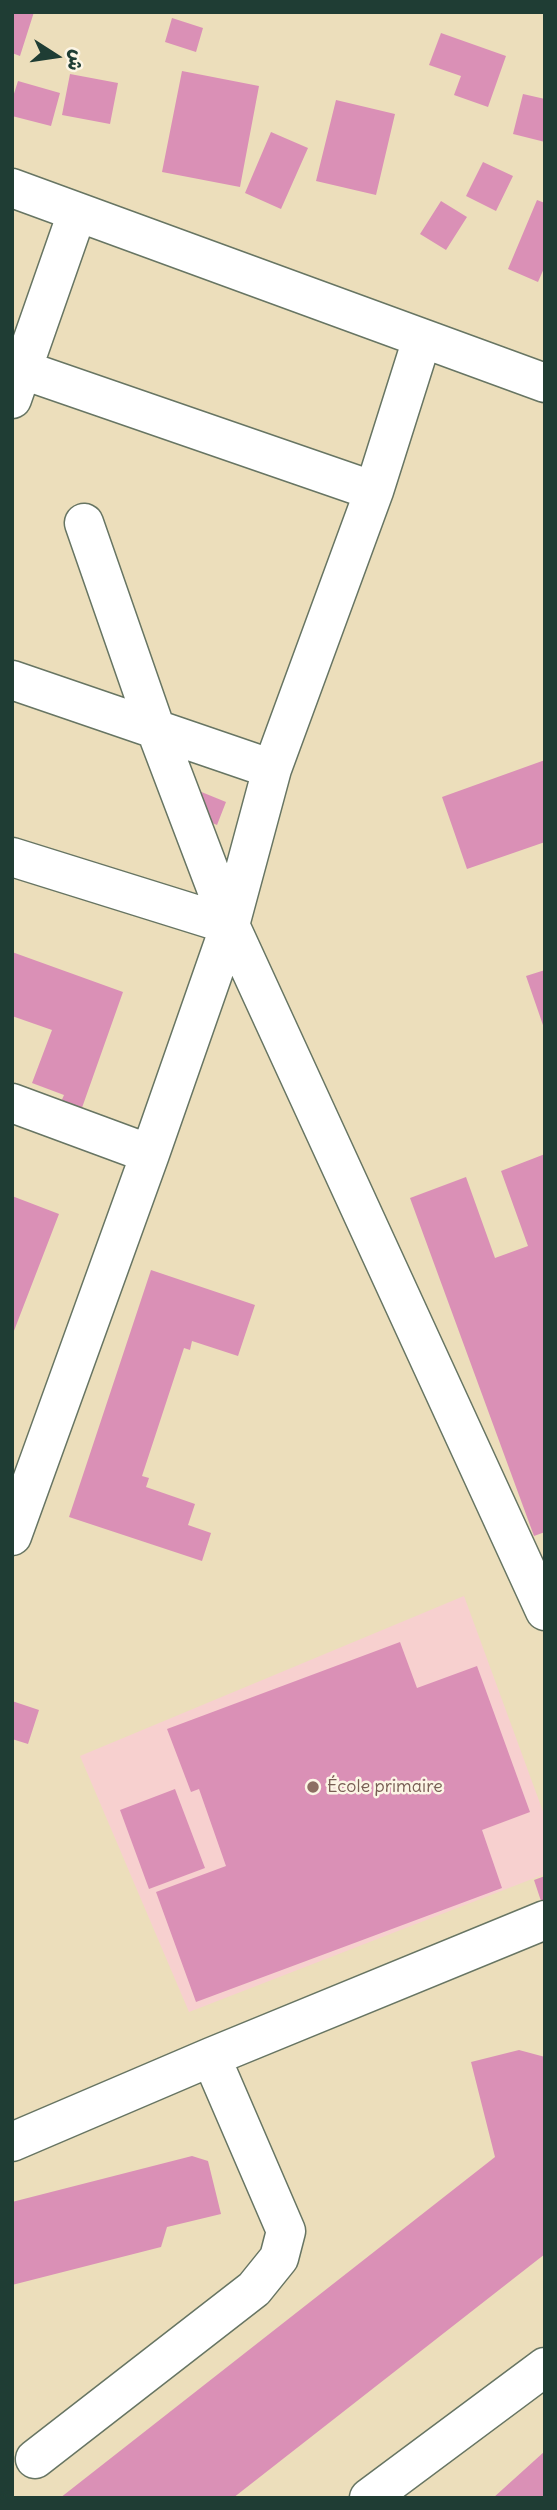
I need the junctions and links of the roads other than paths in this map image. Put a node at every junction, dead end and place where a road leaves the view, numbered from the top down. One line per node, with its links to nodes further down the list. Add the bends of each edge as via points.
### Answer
1 (12, 188): 2 (street)
2 (77, 213): 3 (street); 4 (street)
3 (422, 339): 5 (street); 6 (street)
4 (16, 378): 6 (street)
5 (545, 383)
6 (374, 491): 10 (street)
7 (84, 523): 9 (street)
8 (12, 680): 9 (street)
9 (156, 730): 10 (street); 12 (street)
10 (272, 769): 12 (street)
11 (12, 857): 12 (street)
12 (230, 925): 14 (street); 16 (street)
13 (12, 1103): 14 (street)
14 (150, 1154): 15 (street)
15 (12, 1536)
16 (545, 1611)
17 (545, 1920): 18 (street)
18 (211, 2057): 19 (street); 21 (street, via 286,2231 279,2258 254,2289)
19 (12, 2142)
20 (545, 2367): 22 (street)
21 (35, 2459)
22 (369, 2498)

